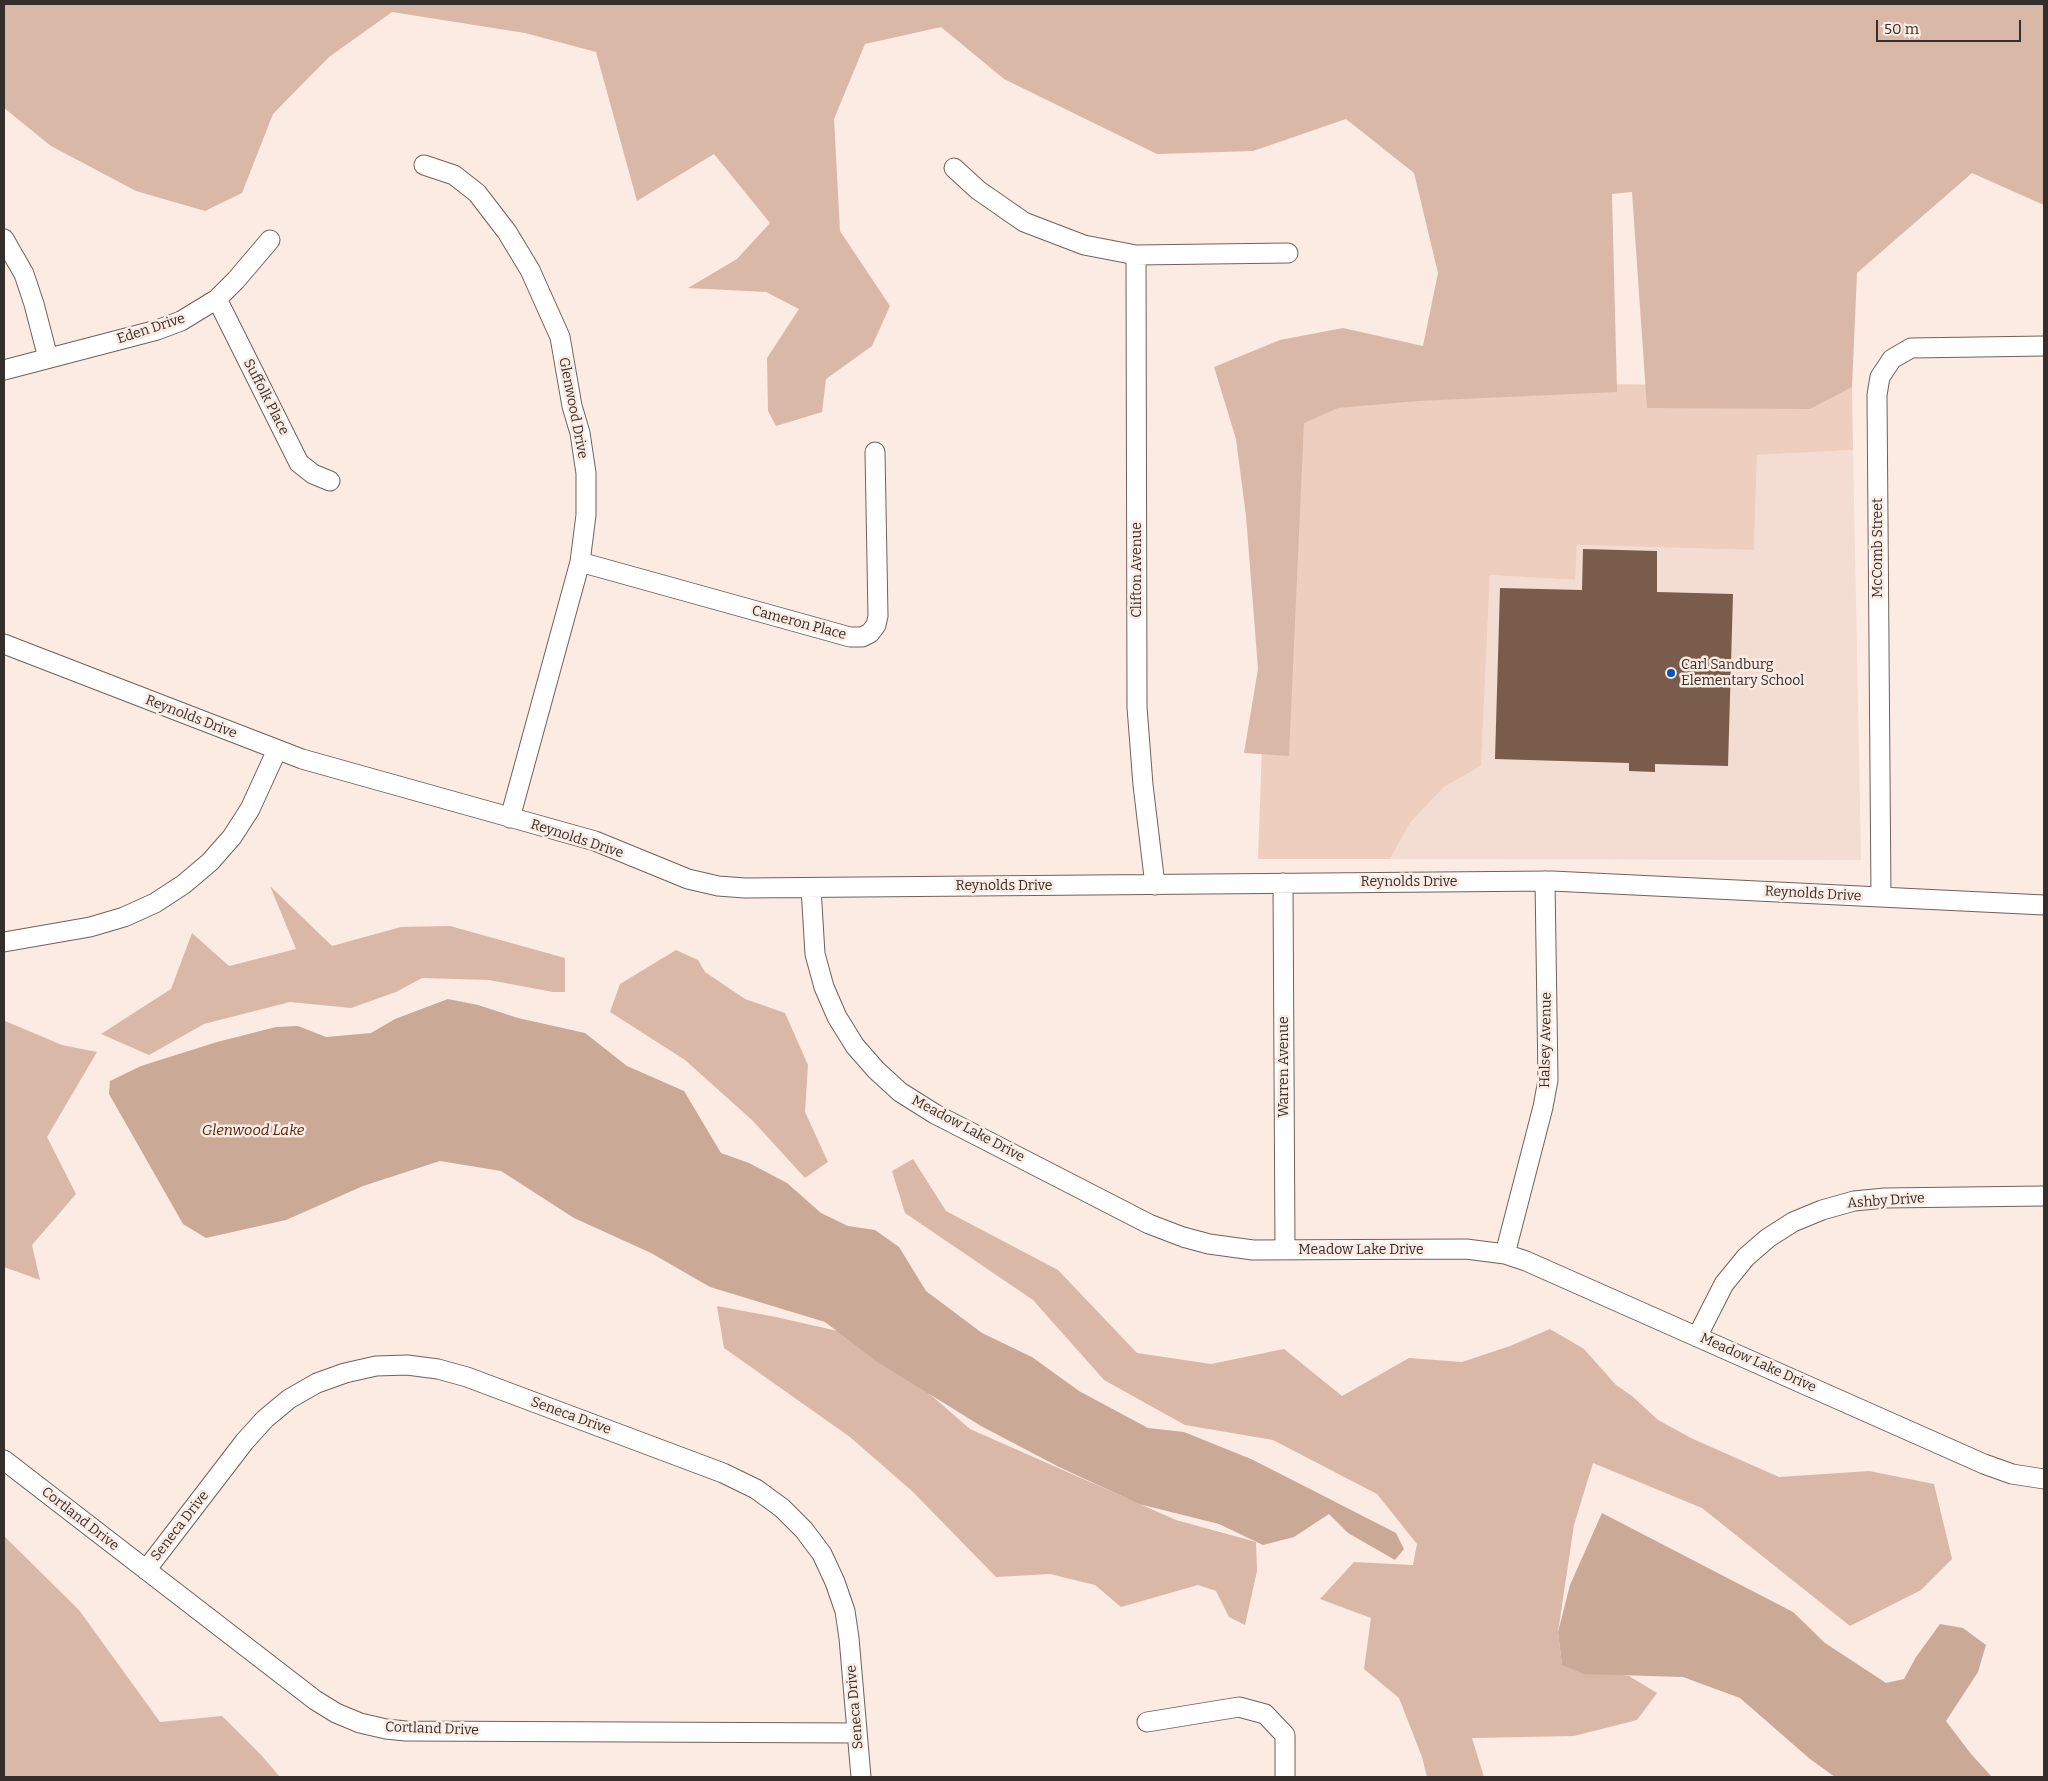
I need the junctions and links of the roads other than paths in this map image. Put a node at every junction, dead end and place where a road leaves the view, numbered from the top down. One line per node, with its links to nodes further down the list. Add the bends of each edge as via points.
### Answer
1 (424, 165): 13 (street, Glenwood Drive, via 454,175 477,193 507,232 554,320 560,336 586,473 586,515)
2 (954, 168): 6 (street, via 978,190 1024,222 1084,245)
3 (4, 239): 9 (street, via 24,274)
4 (270, 240): 7 (street, Eden Drive)
5 (1288, 253): 6 (street)
6 (1136, 255): 19 (street, Clifton Avenue, via 1137,706)
7 (217, 299): 9 (street, Eden Drive, via 181,321 157,330); 12 (street, Suffolk Place, via 299,462 313,474)
8 (2044, 346): 21 (street, McComb Street, via 1911,348 1892,359 1880,377 1877,405)
9 (48, 358): 10 (street, Eden Drive)
10 (4, 370)
11 (875, 452): 13 (street, Cameron Place, via 878,616 870,633 862,637 850,637)
12 (330, 481)
13 (580, 562): 16 (street, Glenwood Drive)
14 (4, 644): 15 (street, Reynolds Drive)
15 (276, 750): 16 (street, Reynolds Drive); 23 (street, via 250,809 232,837 184,884 156,903 124,917 90,927)
16 (510, 818): 20 (street, Reynolds Drive, via 595,841 710,885)
17 (1545, 881): 18 (street, Reynolds Drive); 21 (street, Reynolds Drive); 26 (street, Halsey Avenue, via 1548,1080)
18 (1283, 883): 19 (street, Reynolds Drive); 25 (street, Warren Avenue)
19 (1155, 885): 20 (street, Reynolds Drive)
20 (811, 888): 25 (street, Meadow Lake Drive, via 816,954 824,987 837,1017 855,1046 900,1092 935,1114 1149,1224 1183,1238 1217,1246)
21 (1882, 897): 22 (street, Reynolds Drive)
22 (2044, 905)
23 (4, 942)
24 (2044, 1196): 27 (street, Ashby Drive, via 1885,1198 1854,1201 1822,1210 1793,1222 1746,1258 1724,1284)
25 (1285, 1250): 26 (street, Meadow Lake Drive, via 1466,1249)
26 (1505, 1254): 27 (street, Meadow Lake Drive)
27 (1697, 1336): 29 (street, Meadow Lake Drive, via 1984,1464 2012,1474)
28 (4, 1460): 30 (street, Cortland Drive)
29 (2044, 1479)
30 (146, 1570): 32 (street, Cortland Drive, via 315,1700 352,1720 386,1729); 32 (street, Seneca Drive, via 245,1441 289,1399 317,1383 376,1366 438,1369 723,1473 756,1489 782,1508 822,1554 845,1611)
31 (1147, 1722): 34 (street, via 1238,1706 1265,1714 1285,1735)
32 (857, 1732): 33 (street, Seneca Drive)
33 (861, 1777)
34 (1285, 1777)

